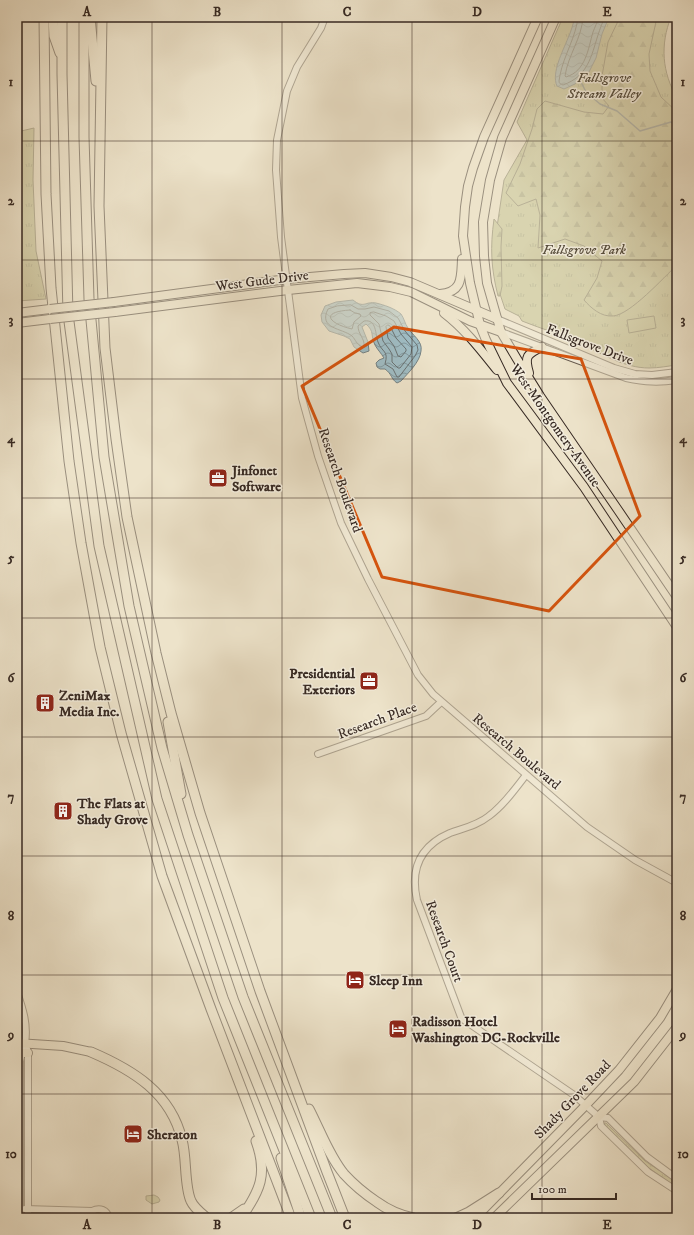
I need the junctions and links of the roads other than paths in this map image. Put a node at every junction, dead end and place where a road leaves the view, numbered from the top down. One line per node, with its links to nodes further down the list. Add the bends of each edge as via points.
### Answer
1 (44, 17): 40 (highway, via 46,194 51,288 69,461 81,543 100,647 123,741 162,876)
2 (53, 17): 10 (highway, via 54,36)
3 (62, 17): 10 (highway)
4 (84, 17): 34 (highway, via 84,137 89,299 104,457 129,606 162,748)
5 (90, 17): 11 (highway)
6 (102, 17): 11 (highway)
7 (325, 17): 13 (street, Research Boulevard, via 297,67 287,91 277,140 276,170)
8 (538, 17): 12 (main road, West Montgomery Avenue, via 473,168 468,186)
9 (556, 17): 19 (main road, via 502,138 490,180 483,222 484,256 487,283)
10 (62, 61): 46 (highway, via 68,314 99,546 157,799 223,998)
11 (100, 134): 30 (highway, via 99,206 105,348 127,517)
12 (463, 236): 15 (main road, via 460,284 456,289); 17 (main road, West Montgomery Avenue)
13 (287, 280): 14 (street, Research Boulevard); 15 (main road, West Gude Drive, via 344,274 391,276); 18 (main road, West Gude Drive, bridge)
14 (288, 290): 16 (main road, West Gude Drive, via 357,283 373,284 411,292); 20 (main road, West Gude Drive, bridge); 31 (street, Research Boulevard, via 302,398 334,505 368,579 418,675)
15 (440, 294): 17 (main road, West Gude Drive)
16 (429, 301): 21 (main road, West Gude Drive); 27 (main road, via 468,335)
17 (477, 310): 19 (main road, West Gude Drive); 21 (main road, West Montgomery Avenue)
18 (17, 313)
19 (497, 319): 22 (main road, West Montgomery Avenue); 24 (street, Fallsgrove Drive, via 614,368 635,374)
20 (17, 322)
21 (480, 325): 22 (main road, West Gude Drive); 27 (main road, West Montgomery Avenue)
22 (501, 332): 23 (street, Fallsgrove Drive); 26 (main road, West Montgomery Avenue)
23 (542, 347): 25 (street, Fallsgrove Drive, via 626,378 645,382); 26 (main road, via 527,357)
24 (677, 372)
25 (677, 380)
26 (531, 382): 28 (main road, West Montgomery Avenue)
27 (507, 383): 29 (main road, West Montgomery Avenue, via 584,487)
28 (677, 598)
29 (677, 627)
30 (156, 653): 34 (highway); 45 (highway, via 200,813)
31 (441, 702): 32 (street, Research Place, via 426,716); 33 (street, Research Boulevard)
32 (318, 754)
33 (526, 775): 36 (street, Research Boulevard, via 587,827 635,860); 47 (street, Research Court, via 489,816 473,826 434,842 420,858 414,886 461,1017)
34 (188, 835): 66 (highway, via 243,997)
35 (677, 876): 36 (street)
36 (666, 877): 37 (street, Research Boulevard)
37 (677, 883)
38 (677, 989): 47 (main road, Shady Grove Road, via 646,1036)
39 (17, 992): 42 (street, via 26,1028)
40 (211, 1009): 52 (highway, via 215,1033 262,1164 261,1181); 63 (highway)
41 (677, 1027): 48 (main road, via 634,1082)
42 (21, 1044): 43 (main road, via 63,1046); 44 (street)
43 (92, 1052): 60 (highway, via 146,1082 169,1108 182,1140 190,1200)
44 (22, 1053): 53 (street); 54 (street)
45 (290, 1071): 67 (highway); 68 (highway, via 333,1157 344,1173 362,1192 387,1209)
46 (258, 1086): 64 (highway); 65 (highway)
47 (586, 1105): 48 (street, Research Court); 51 (main road, Shady Grove Road)
48 (599, 1117): 49 (street, via 608,1118 647,1157); 50 (street, via 601,1126 638,1163); 71 (main road)
49 (677, 1179)
50 (677, 1192)
51 (499, 1193): 69 (highway); 70 (main road, Shady Grove Road)
52 (250, 1205): 61 (highway); 62 (highway)
53 (18, 1209): 54 (street); 56 (street)
54 (28, 1209): 55 (street); 57 (street)
55 (92, 1211): 58 (street); 59 (street, via 102,1209 108,1213)
56 (20, 1218)
57 (28, 1218)
58 (89, 1218)
59 (109, 1218)
60 (207, 1218)
61 (231, 1218)
62 (241, 1218)
63 (291, 1218)
64 (301, 1218)
65 (311, 1218)
66 (332, 1218)
67 (345, 1218)
68 (413, 1218)
69 (456, 1218)
70 (475, 1218)
71 (494, 1218)

